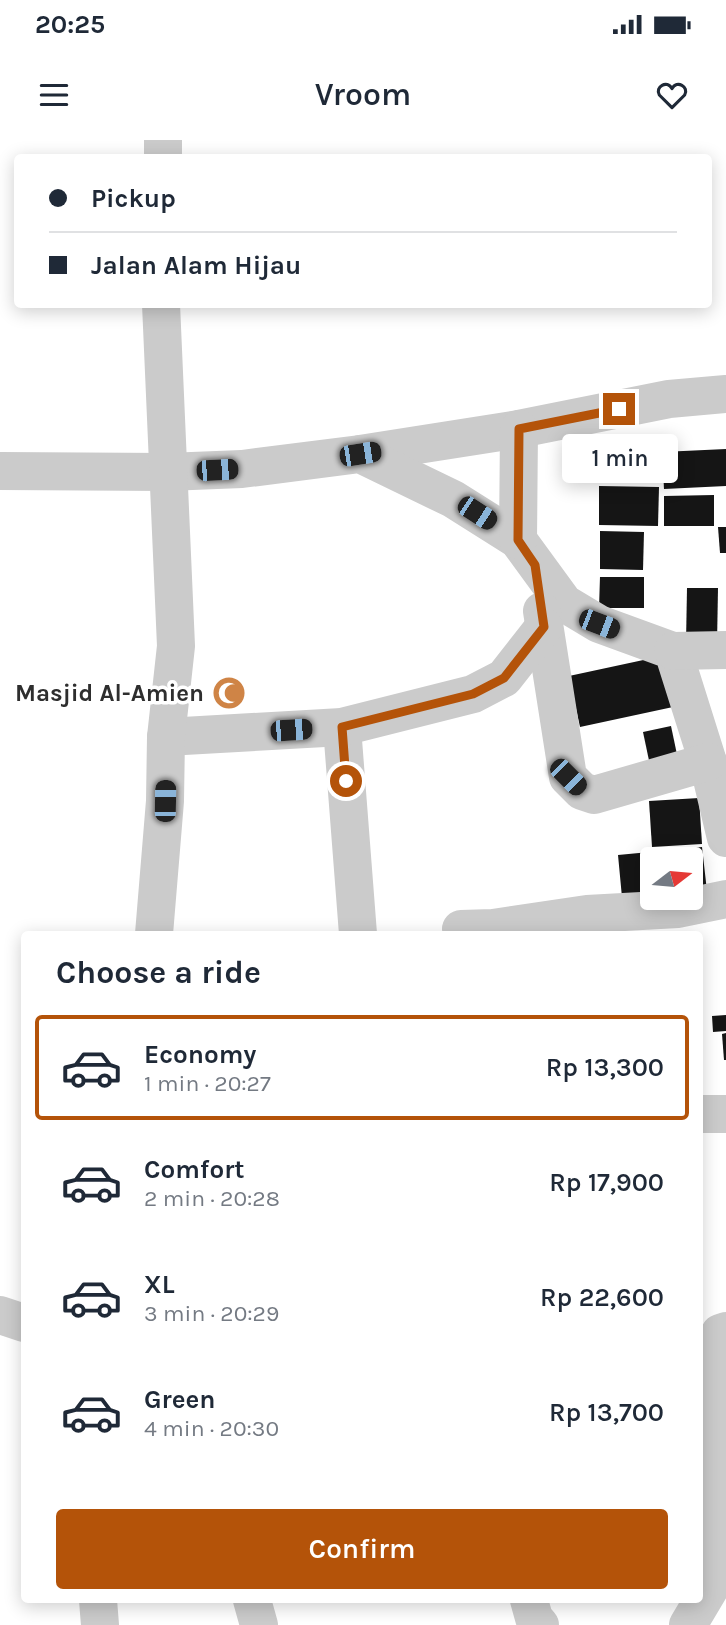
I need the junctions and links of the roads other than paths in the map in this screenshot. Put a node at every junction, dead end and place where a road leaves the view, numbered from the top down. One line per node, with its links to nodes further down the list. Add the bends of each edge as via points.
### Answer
1 (161, 308): 6 (street)
2 (726, 394): 3 (street, via 668,399)
3 (519, 429): 4 (street); 7 (street)
4 (360, 454): 6 (street, via 242,469); 7 (street, via 453,499)
5 (0, 471): 6 (street)
6 (167, 472): 12 (street, via 176,646)
7 (526, 552): 8 (street); 10 (street, via 565,604 599,624)
8 (544, 627): 11 (street, via 504,678 473,694); 13 (street, via 568,777 582,791 594,794)
9 (726, 650): 10 (street)
10 (673, 651): 13 (street)
11 (342, 727): 12 (street); 17 (street)
12 (166, 737): 16 (street)
13 (708, 762): 14 (street)
14 (726, 838)
15 (726, 899): 18 (street, via 678,909 587,915)
16 (154, 931)
17 (358, 931)
18 (482, 931)
19 (703, 1114): 20 (street)
20 (726, 1114)
21 (0, 1315): 22 (street)
22 (21, 1322)
23 (726, 1331): 24 (street, via 709,1352)
24 (719, 1393): 25 (street)
25 (720, 1547): 26 (street)
26 (703, 1600)
27 (98, 1603): 30 (street)
28 (253, 1603): 31 (street)
29 (701, 1603): 32 (street)
30 (100, 1625)
31 (259, 1625)
32 (688, 1625)

